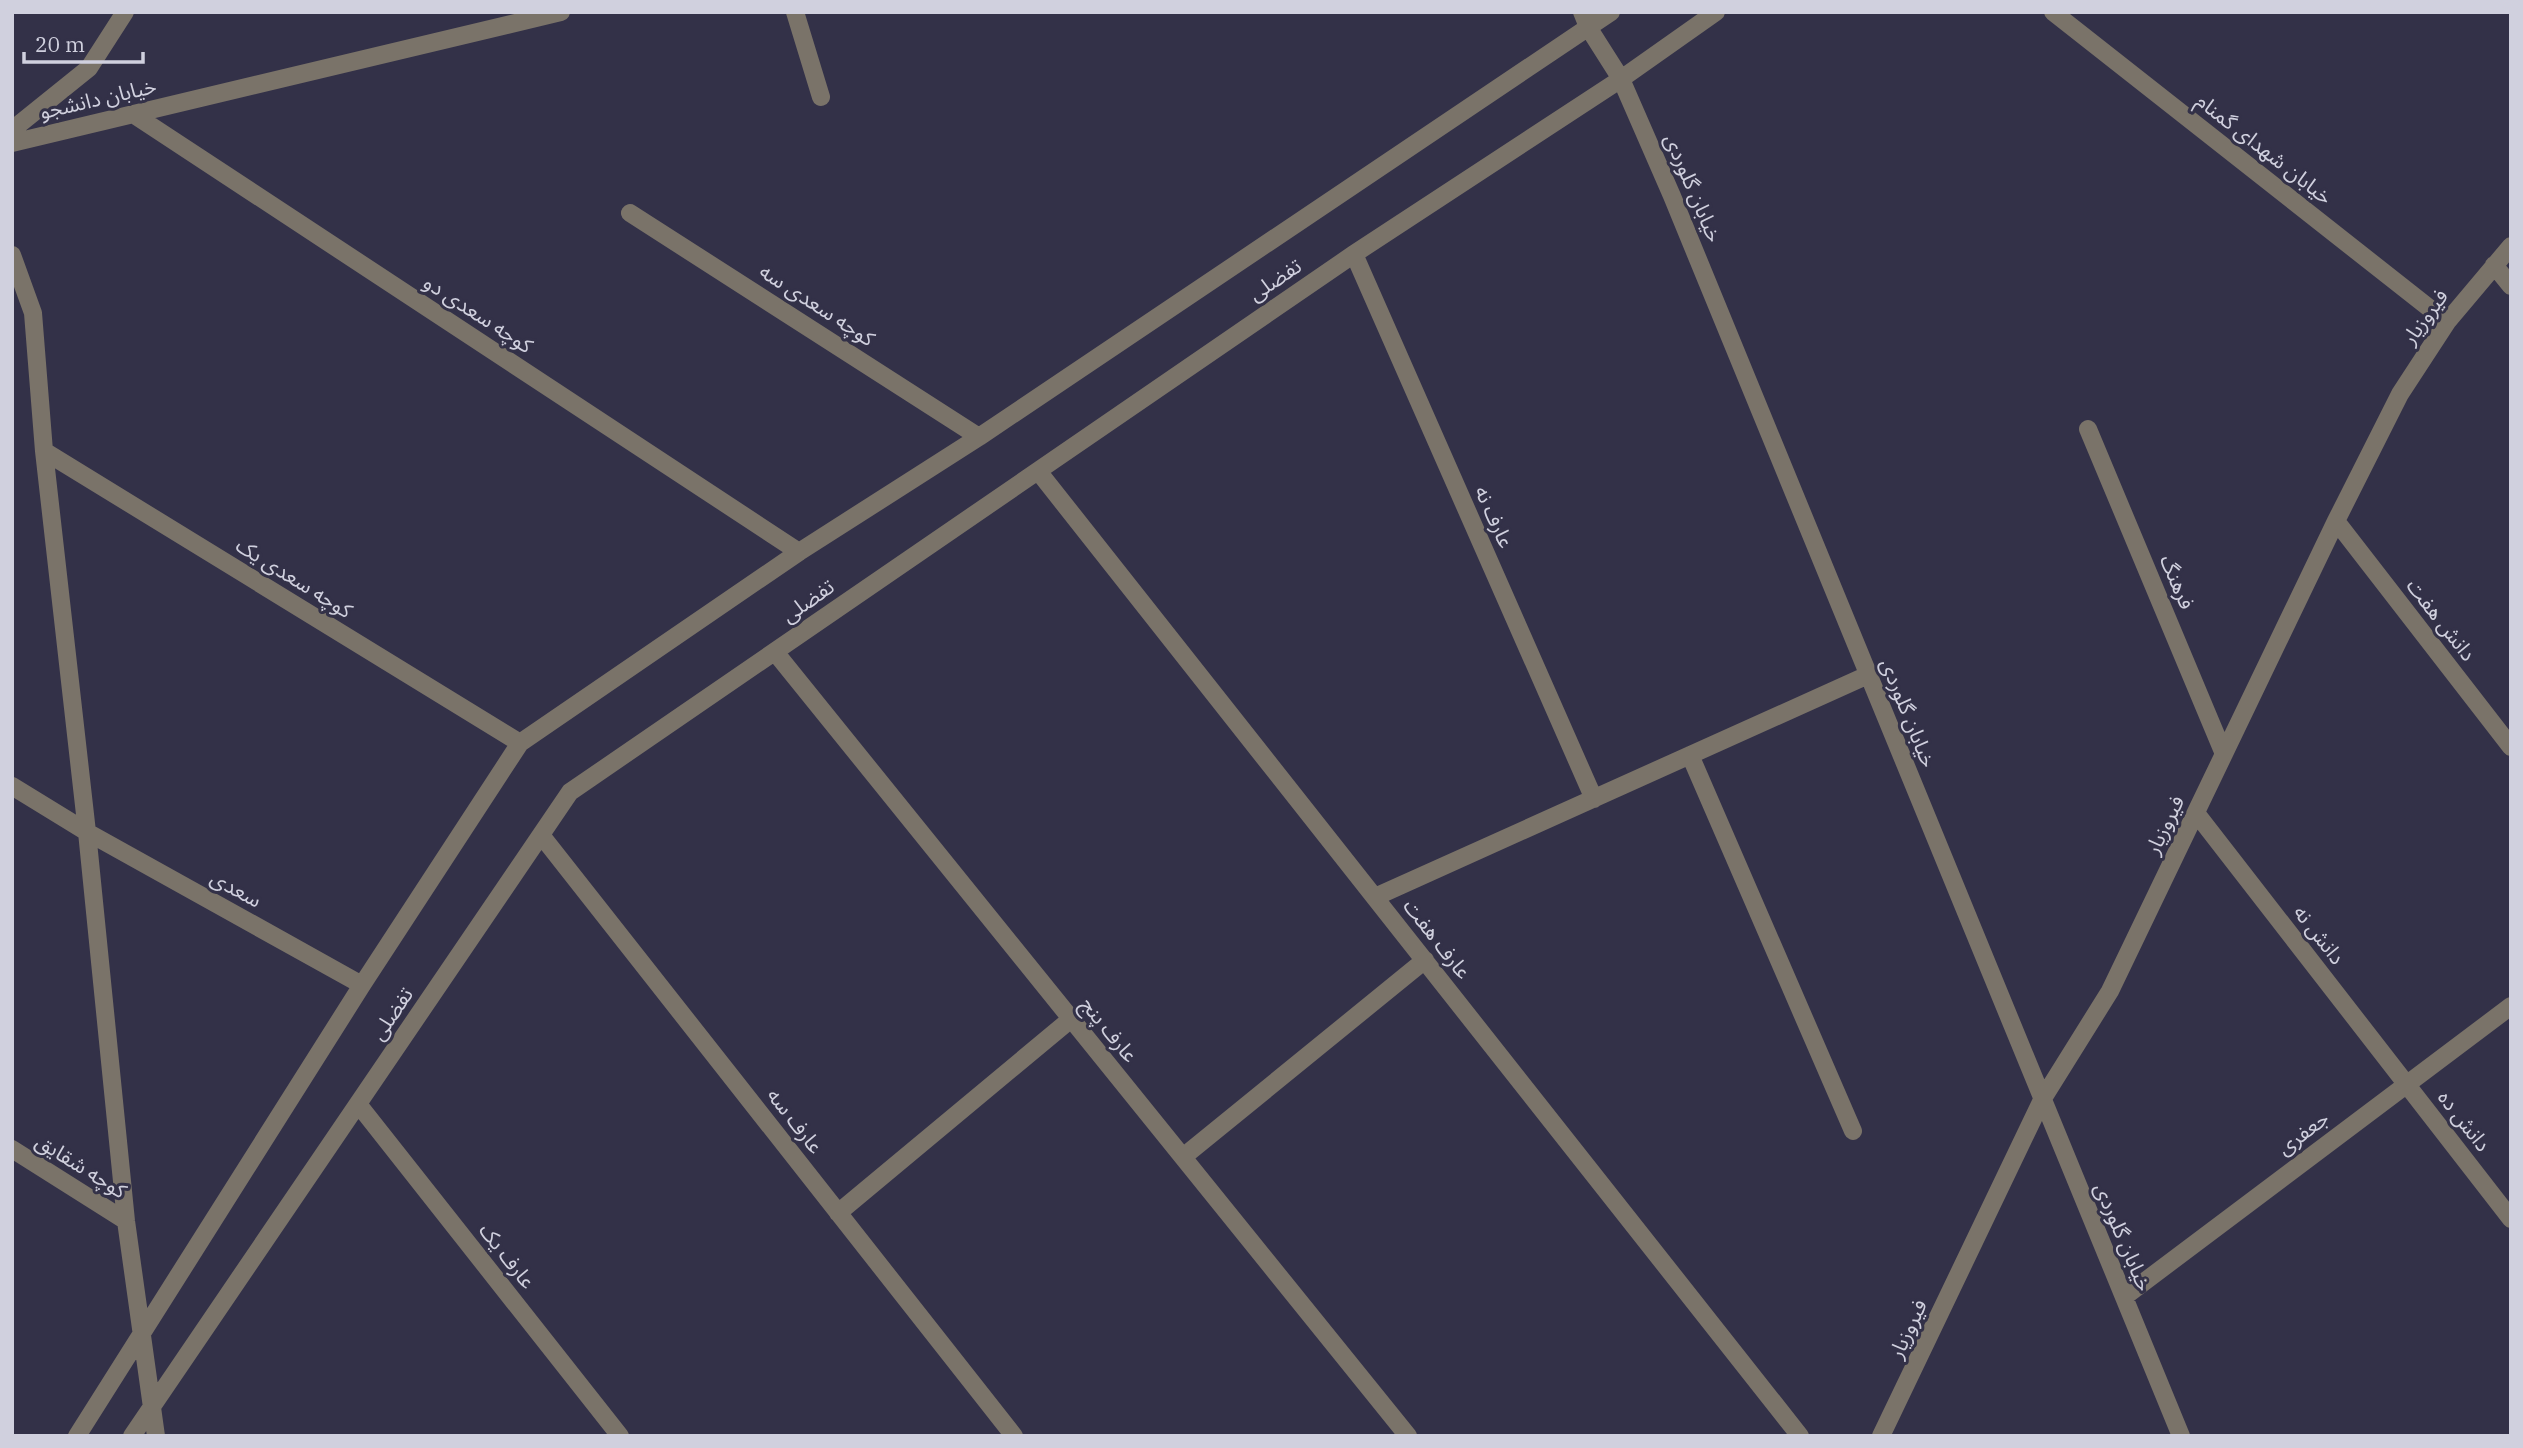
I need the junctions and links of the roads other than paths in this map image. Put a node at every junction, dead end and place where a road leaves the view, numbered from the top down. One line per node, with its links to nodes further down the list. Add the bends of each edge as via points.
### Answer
1 (124, 12): 11 (street, via 89,68)
2 (561, 12): 10 (street, خیابان دانشجو)
3 (795, 12): 9 (street)
4 (1611, 12): 7 (street, تفضلی)
5 (1716, 12): 8 (street, تفضلی)
6 (2053, 12): 19 (street, خیابان شهدای گمنام)
7 (1585, 20): 8 (street, خیابان گلوردی); 21 (street, تفضلی)
8 (1620, 79): 15 (street, تفضلی); 27 (street, خیابان گلوردی)
9 (821, 97)
10 (132, 114): 12 (street, خیابان دانشجو); 25 (street, کوچه سعدی دو)
11 (12, 130)
12 (12, 143)
13 (630, 212): 21 (street, کوچه سعدی سه)
14 (2511, 246): 17 (street, فیروزیار)
15 (1354, 254): 23 (street, تفضلی); 33 (street, عارف نه)
16 (12, 255): 22 (street, via 33,313)
17 (2494, 265): 18 (street); 19 (street, فیروزیار)
18 (2511, 286)
19 (2446, 322): 24 (street, فیروزیار, via 2400,394)
20 (2088, 429): 30 (street, فرهنگ)
21 (979, 437): 25 (street, تفضلی)
22 (44, 451): 28 (street, کوچه سعدی یک); 35 (street)
23 (1038, 471): 26 (street, تفضلی); 37 (street, عارف هفت)
24 (2336, 522): 29 (street, دانش هفت); 30 (street, فیروزیار)
25 (799, 552): 28 (street, تفضلی)
26 (775, 652): 36 (street, تفضلی, via 570,792); 41 (street, عارف پنج)
27 (1868, 675): 31 (street); 43 (street, خیابان گلوردی)
28 (520, 743): 39 (street, تفضلی)
29 (2511, 747)
30 (2224, 754): 34 (street, فیروزیار)
31 (1690, 755): 33 (street); 45 (street)
32 (12, 786): 35 (street, سعدی)
33 (1594, 799): 37 (street)
34 (2196, 813): 42 (street, دانش نه); 43 (street, فیروزیار, via 2110,991)
35 (87, 832): 39 (street, سعدی); 50 (street)
36 (541, 835): 44 (street, تفضلی); 48 (street, عارف سه)
37 (1375, 897): 38 (street, عارف هفت)
38 (1425, 960): 47 (street); 60 (street, عارف هفت)
39 (362, 985): 52 (street, تفضلی)
40 (2511, 1006): 42 (street, جعفری)
41 (1071, 1018): 47 (street, عارف پنج); 48 (street)
42 (2406, 1084): 49 (street, دانش ده); 51 (street, جعفری)
43 (2042, 1100): 51 (street, خیابان گلوردی); 61 (street, فیروزیار)
44 (358, 1104): 53 (street, تفضلی); 57 (street, عارف یک)
45 (1853, 1131)
46 (12, 1149): 50 (street, کوچه شقایق)
47 (1183, 1157): 59 (street, عارف پنج)
48 (838, 1213): 58 (street, عارف سه)
49 (2511, 1219)
50 (126, 1221): 52 (street)
51 (2124, 1297): 62 (street, خیابان گلوردی)
52 (142, 1332): 53 (street); 54 (street, تفضلی)
53 (152, 1407): 55 (street, تفضلی); 56 (street)
54 (77, 1436)
55 (132, 1436)
56 (156, 1436)
57 (620, 1436)
58 (1014, 1436)
59 (1408, 1436)
60 (1800, 1436)
61 (1881, 1436)
62 (2181, 1436)

